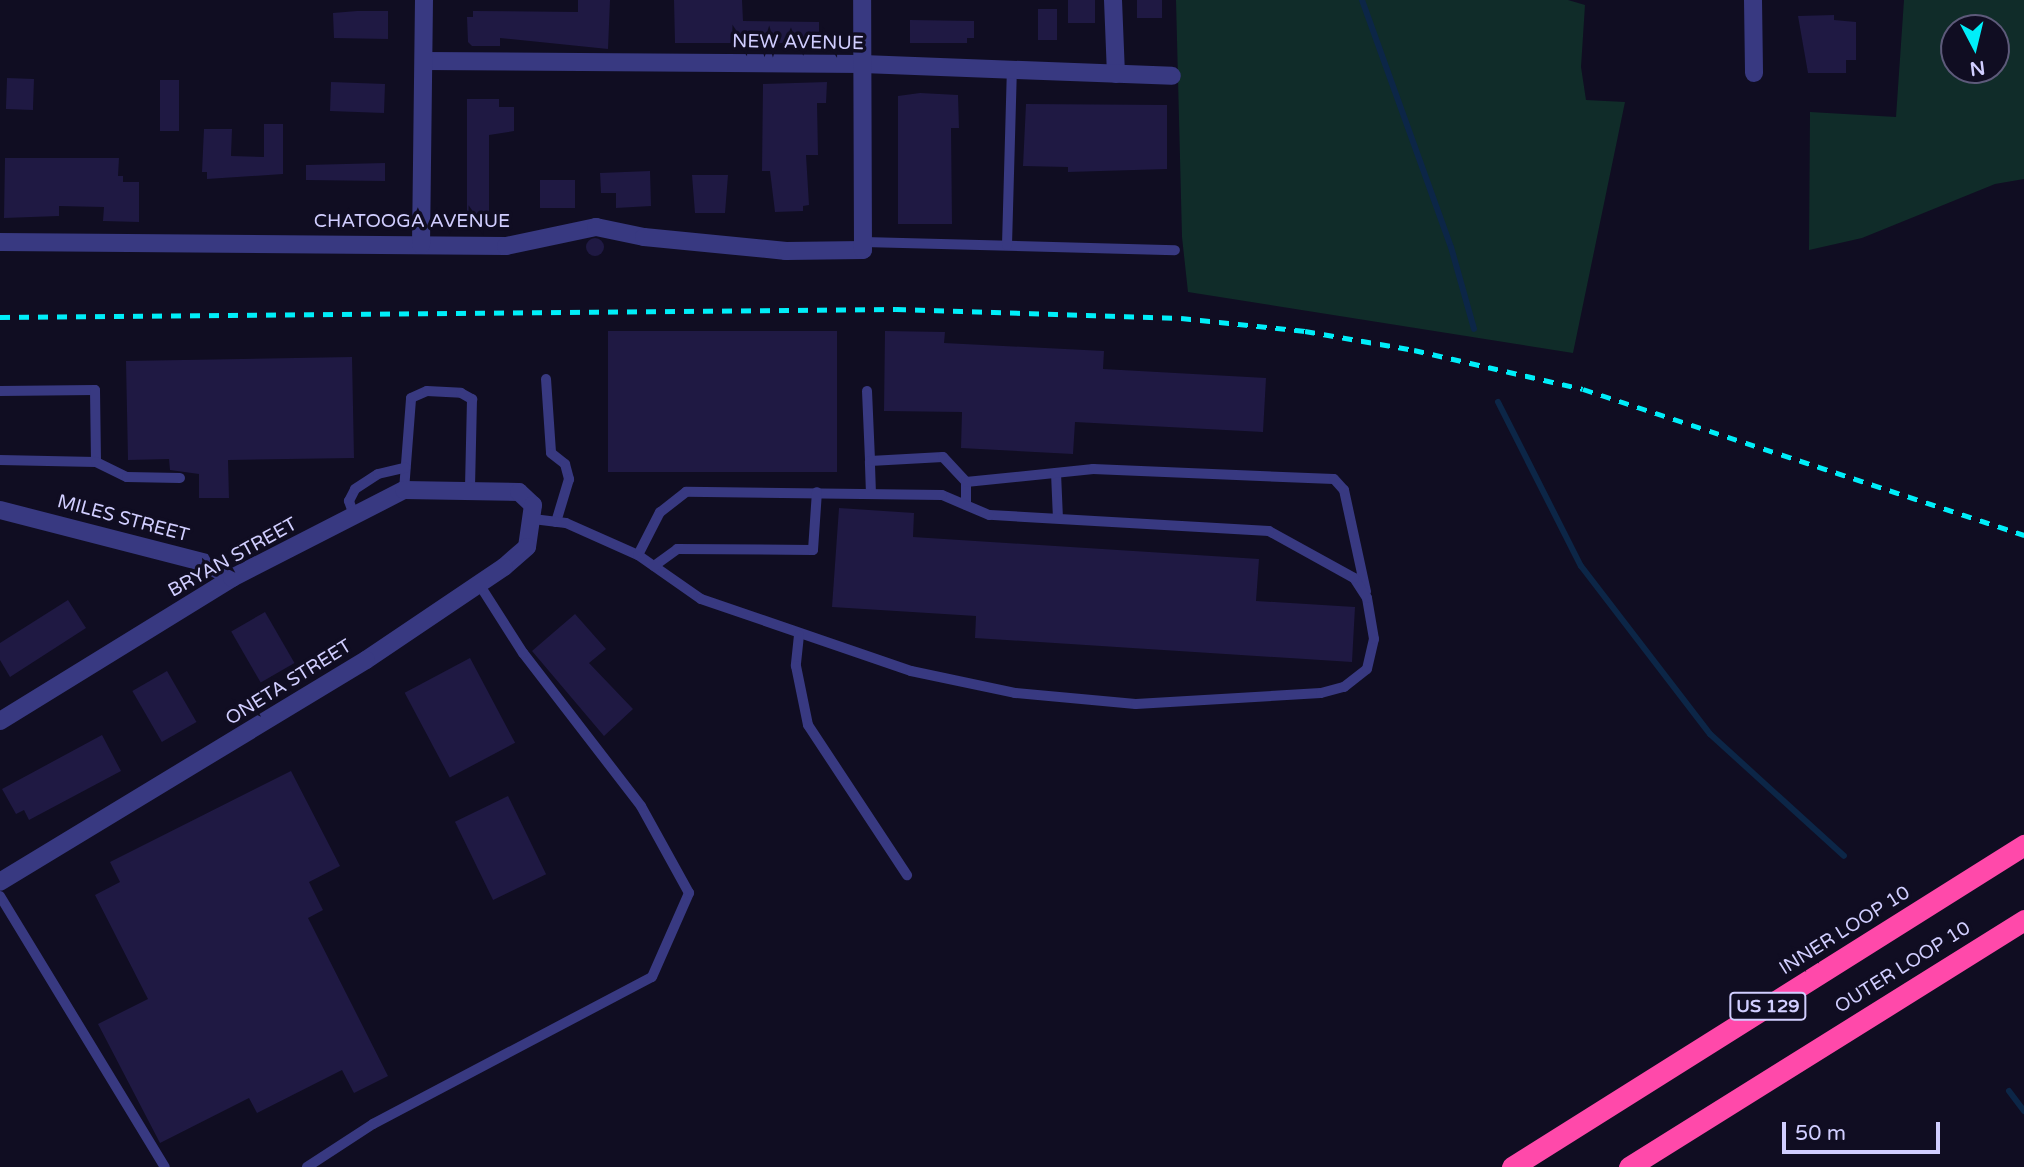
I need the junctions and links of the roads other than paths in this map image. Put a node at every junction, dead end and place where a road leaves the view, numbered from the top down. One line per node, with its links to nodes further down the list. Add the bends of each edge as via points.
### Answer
1 (424, 0): 5 (street)
2 (862, 0): 6 (street)
3 (1113, 0): 9 (street)
4 (1753, 0): 8 (street)
5 (424, 61): 6 (street, NEW AVENUE); 12 (street)
6 (863, 64): 7 (street, NEW AVENUE); 14 (street)
7 (1012, 71): 9 (street, NEW AVENUE); 13 (lane)
8 (1754, 73)
9 (1116, 75): 10 (street, NEW AVENUE)
10 (1172, 76)
11 (0, 242): 12 (street, CHATOOGA AVENUE)
12 (422, 245): 14 (street, CHATOOGA AVENUE, via 506,246 596,228 786,251)
13 (1007, 245): 14 (lane); 15 (lane)
14 (864, 246)
15 (1175, 250)
16 (545, 379): 35 (lane, via 551,453 565,464 569,479)
17 (0, 391): 21 (lane, via 95,390)
18 (867, 391): 20 (lane)
19 (0, 460): 21 (lane)
20 (870, 461): 25 (lane, via 943,457); 29 (lane)
21 (96, 462): 24 (lane, via 127,477)
22 (405, 468): 26 (lane); 27 (lane, via 411,398 427,391 461,393 472,399); 32 (lane, via 378,474 355,489 349,501)
23 (1056, 473): 25 (lane); 33 (lane); 40 (lane, via 1093,469 1334,479 1344,489)
24 (180, 478)
25 (966, 482): 30 (lane)
26 (404, 489): 27 (street, BRYAN STREET); 32 (street, BRYAN STREET)
27 (470, 489): 34 (street, BRYAN STREET, via 519,492 533,505)
28 (817, 492): 29 (lane); 36 (lane, via 686,492 660,512); 37 (lane, via 813,550 677,549)
29 (872, 494): 30 (lane, via 942,495)
30 (966, 505): 33 (lane, via 989,515)
31 (0, 510): 38 (street, MILES STREET, via 206,563)
32 (354, 515): 38 (street, BRYAN STREET)
33 (1058, 518): 40 (lane, via 1269,531 1354,578)
34 (533, 519): 35 (lane); 39 (street, ONETA STREET, via 527,547)
35 (556, 522): 36 (lane)
36 (638, 555): 37 (lane)
37 (654, 566): 41 (lane, via 701,599)
38 (232, 578): 42 (street, BRYAN STREET)
39 (479, 584): 45 (street, ONETA STREET, via 355,668); 49 (lane, via 523,653 641,806 689,893 652,977 373,1124)
40 (1367, 598): 41 (lane, via 1374,639 1367,669 1343,687 1285,697 1136,704 1054,698 950,681)
41 (799, 635): 44 (lane, via 796,666 808,725)
42 (0, 721)
43 (2024, 845): 50 (highway, INNER LOOP 10 / US 129)
44 (907, 875)
45 (0, 882)
46 (0, 896): 48 (lane)
47 (2024, 920): 51 (highway, OUTER LOOP 10 / US 129)
48 (165, 1167)
49 (307, 1167)
50 (1512, 1167)
51 (1629, 1167)

